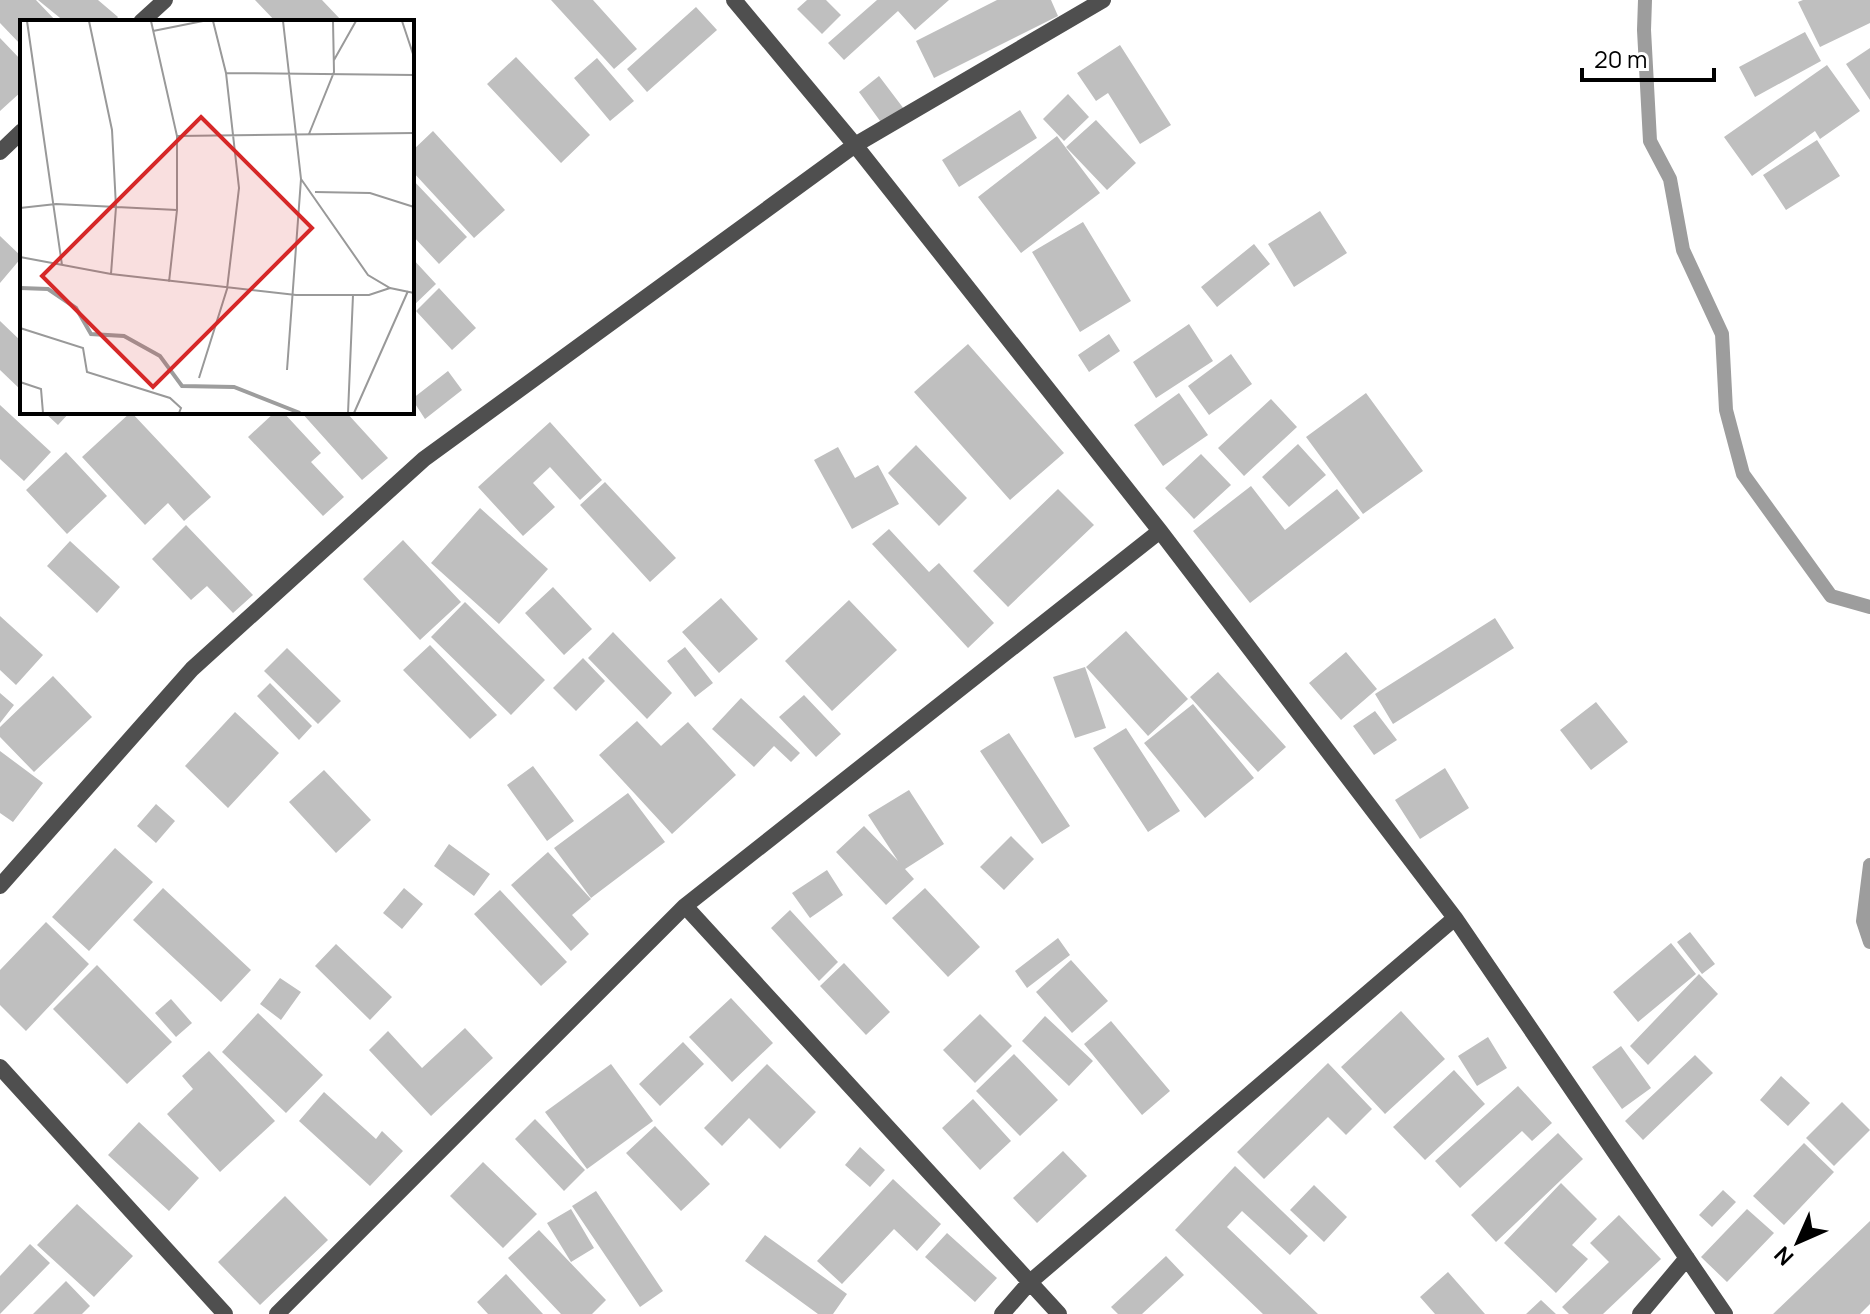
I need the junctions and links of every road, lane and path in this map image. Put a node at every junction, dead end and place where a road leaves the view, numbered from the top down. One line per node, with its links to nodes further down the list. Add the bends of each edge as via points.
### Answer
1 (165, 0): 4 (street)
2 (734, 0): 6 (street)
3 (1103, 0): 6 (street)
4 (143, 20)
5 (20, 133): 7 (street)
6 (855, 145): 8 (street); 9 (street, via 424,459 192,669)
7 (0, 152)
8 (1160, 531): 10 (street); 11 (street)
9 (0, 886)
10 (685, 906): 14 (street); 16 (street)
11 (1455, 918): 13 (street); 14 (street)
12 (0, 1067): 15 (street)
13 (1687, 1258): 19 (street); 20 (street)
14 (1030, 1282): 17 (street); 18 (street)
15 (225, 1314)
16 (277, 1314)
17 (1002, 1314)
18 (1059, 1314)
19 (1640, 1314)
20 (1725, 1314)

